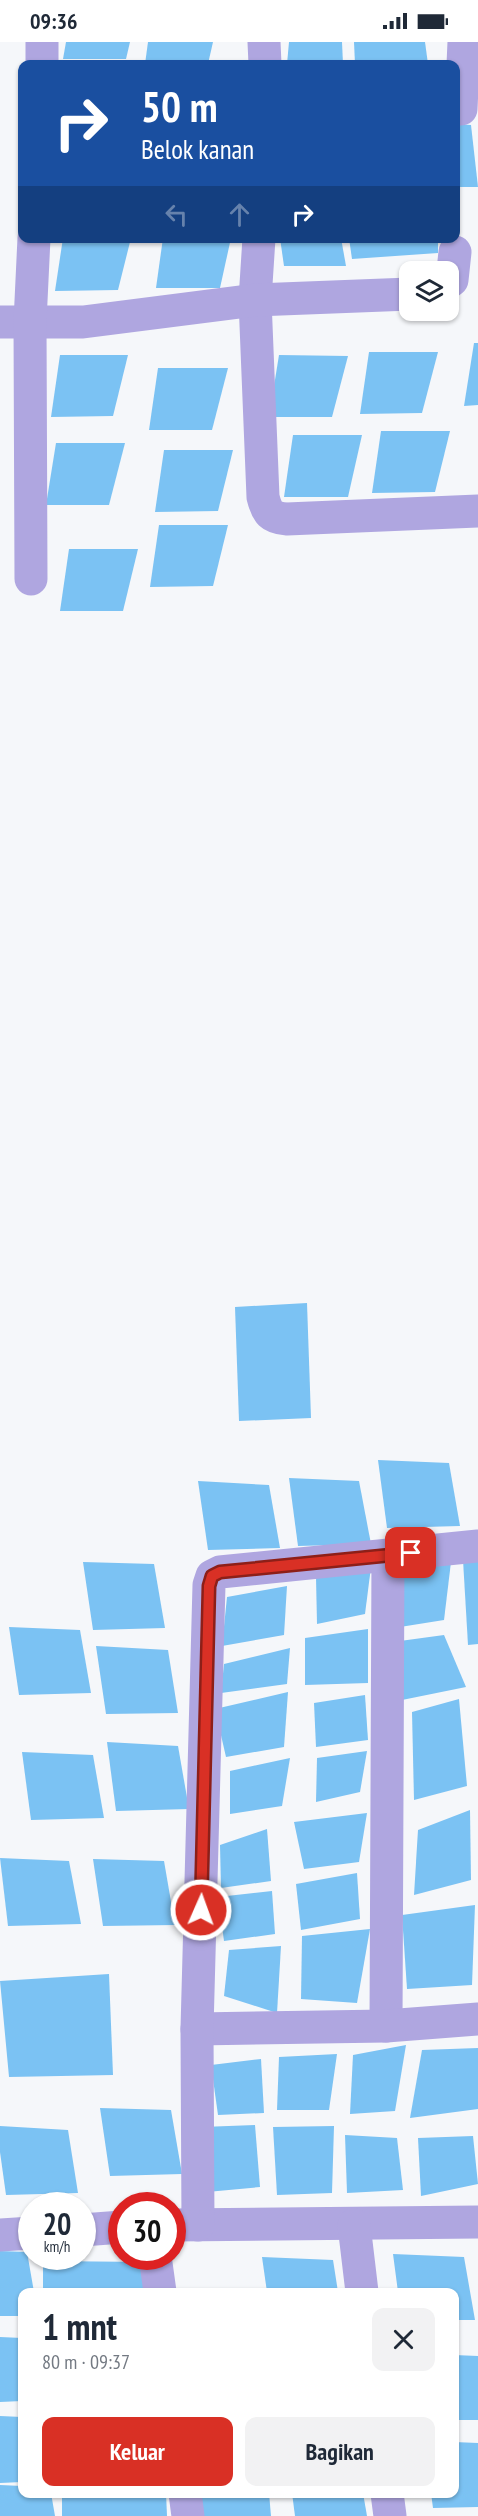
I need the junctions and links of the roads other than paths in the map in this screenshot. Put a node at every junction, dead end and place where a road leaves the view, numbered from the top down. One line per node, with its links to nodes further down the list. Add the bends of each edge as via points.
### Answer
1 (42, 42): 4 (street)
2 (264, 42): 5 (street)
3 (464, 42): 6 (street)
4 (42, 60)
5 (265, 60)
6 (465, 109)
7 (33, 243): 11 (street)
8 (259, 243): 10 (street)
9 (399, 294): 10 (street)
10 (255, 300): 11 (street, via 83,322); 12 (street, via 263,497 273,517)
11 (15, 322): 13 (street)
12 (478, 511)
13 (31, 579)
14 (478, 1546): 15 (street)
15 (388, 1555): 17 (street); 18 (street, via 220,1572 212,1576)
16 (478, 2019): 17 (street)
17 (386, 2026): 18 (street)
18 (197, 2029): 19 (street)
19 (186, 2209)
20 (478, 2222): 22 (street)
21 (186, 2225): 22 (street)
22 (354, 2225): 27 (street)
23 (18, 2234): 24 (street)
24 (0, 2235)
25 (157, 2270): 26 (street)
26 (159, 2288)
27 (362, 2288)
28 (186, 2498): 30 (street)
29 (388, 2498): 31 (street)
30 (188, 2516)
31 (390, 2516)

